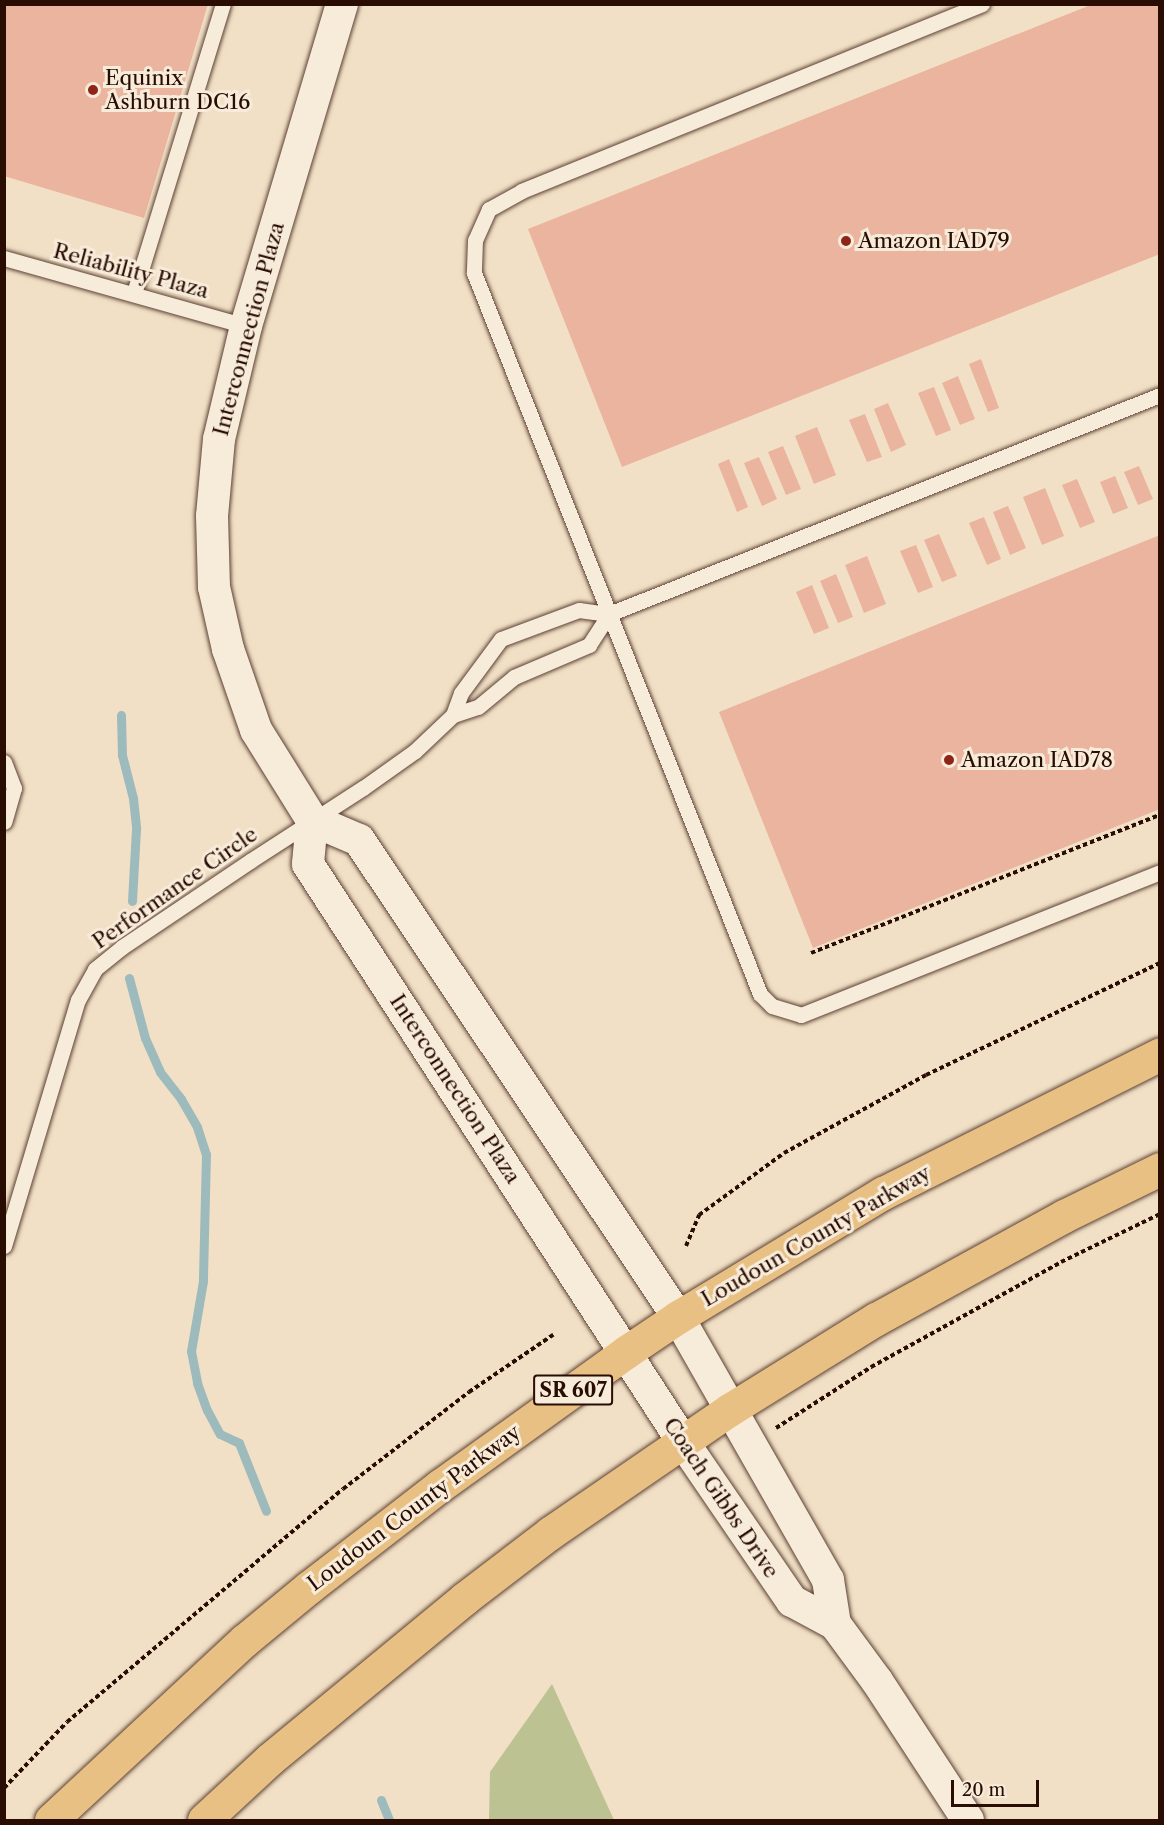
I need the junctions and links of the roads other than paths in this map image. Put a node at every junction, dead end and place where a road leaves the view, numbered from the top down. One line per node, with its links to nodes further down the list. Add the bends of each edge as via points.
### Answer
1 (223, 4): 5 (lane)
2 (342, 4): 6 (street, Interconnection Plaza)
3 (982, 4): 8 (lane, via 522,191 489,208 475,240 474,273)
4 (4, 258): 5 (lane, Reliability Plaza)
5 (134, 293): 6 (lane, Reliability Plaza)
6 (246, 326): 11 (street, Interconnection Plaza, via 219,439 212,516 214,588 228,649 256,730)
7 (1160, 395): 8 (lane)
8 (609, 614): 9 (lane, via 589,645 514,677 478,707); 9 (lane, via 579,610 501,639 461,693); 13 (lane, via 760,994 772,1006 801,1015)
9 (453, 715): 11 (lane, Performance Circle, via 415,751)
10 (4, 762): 12 (lane, via 14,788)
11 (312, 819): 16 (lane, Performance Circle, via 95,969 78,1000); 17 (street, via 359,840); 18 (street, Interconnection Plaza, via 308,864)
12 (4, 822)
13 (1160, 872)
14 (1160, 1054): 17 (main road, Loudoun County Parkway / SR 607, via 883,1193)
15 (1160, 1169): 19 (main road, via 1064,1216 876,1319)
16 (4, 1246)
17 (678, 1317): 18 (main road, Loudoun County Parkway / SR 607); 19 (street, Coach Gibbs Drive)
18 (626, 1352): 20 (street, Coach Gibbs Drive); 22 (main road, Loudoun County Parkway / SR 607, via 441,1485 308,1588 245,1640)
19 (729, 1410): 20 (main road); 21 (street, Coach Gibbs Drive, via 828,1580)
20 (682, 1442): 21 (street, Coach Gibbs Drive, via 792,1601); 23 (main road, via 550,1533 465,1598 270,1760)
21 (835, 1624): 24 (street, Coach Gibbs Drive)
22 (51, 1821)
23 (204, 1821)
24 (968, 1821)

